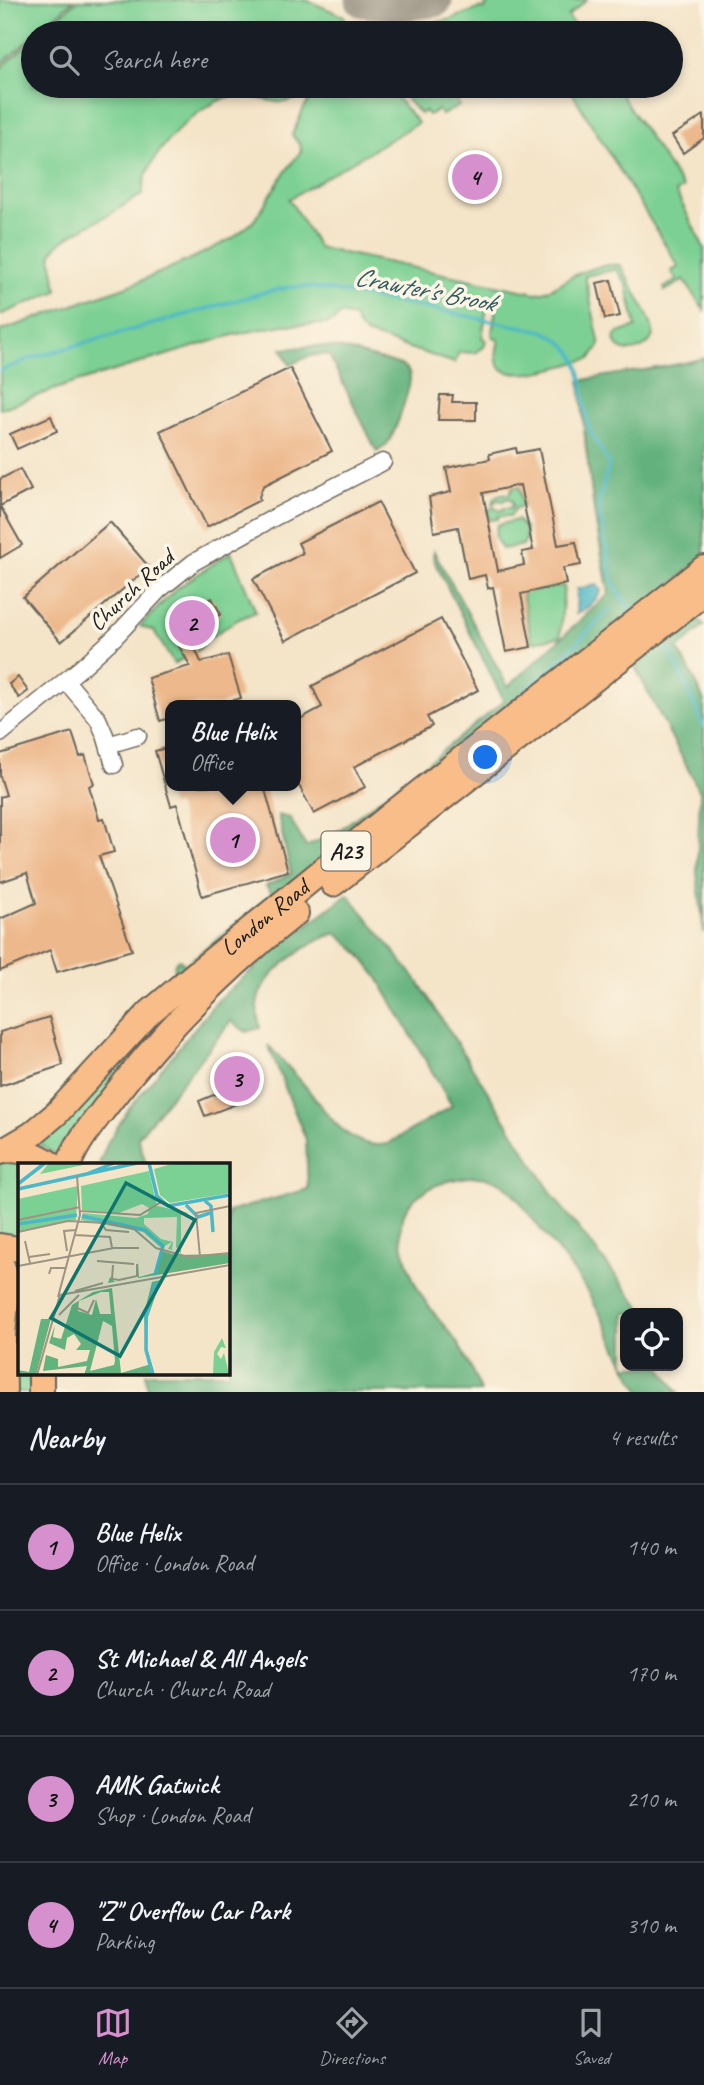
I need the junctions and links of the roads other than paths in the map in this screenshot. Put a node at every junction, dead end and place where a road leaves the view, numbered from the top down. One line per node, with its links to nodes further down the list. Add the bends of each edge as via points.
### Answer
1 (383, 462): 4 (street, Church Road, via 194,562)
2 (704, 568): 9 (main road, London Road / A23, via 194,975 149,1013 57,1114)
3 (704, 593): 11 (main road, London Road / A23, via 230,969 142,1061 84,1136)
4 (66, 681): 5 (street, Church Road); 7 (street, via 96,715)
5 (0, 734)
6 (138, 736): 7 (street)
7 (108, 745): 8 (street)
8 (114, 765)
9 (2, 1151): 10 (main road, via 25,1152)
10 (49, 1163)
11 (70, 1163)
12 (0, 1247): 13 (main road)
13 (18, 1249)
14 (0, 1261): 16 (main road, via 6,1289)
15 (41, 1374): 17 (main road)
16 (4, 1392)
17 (41, 1392)

